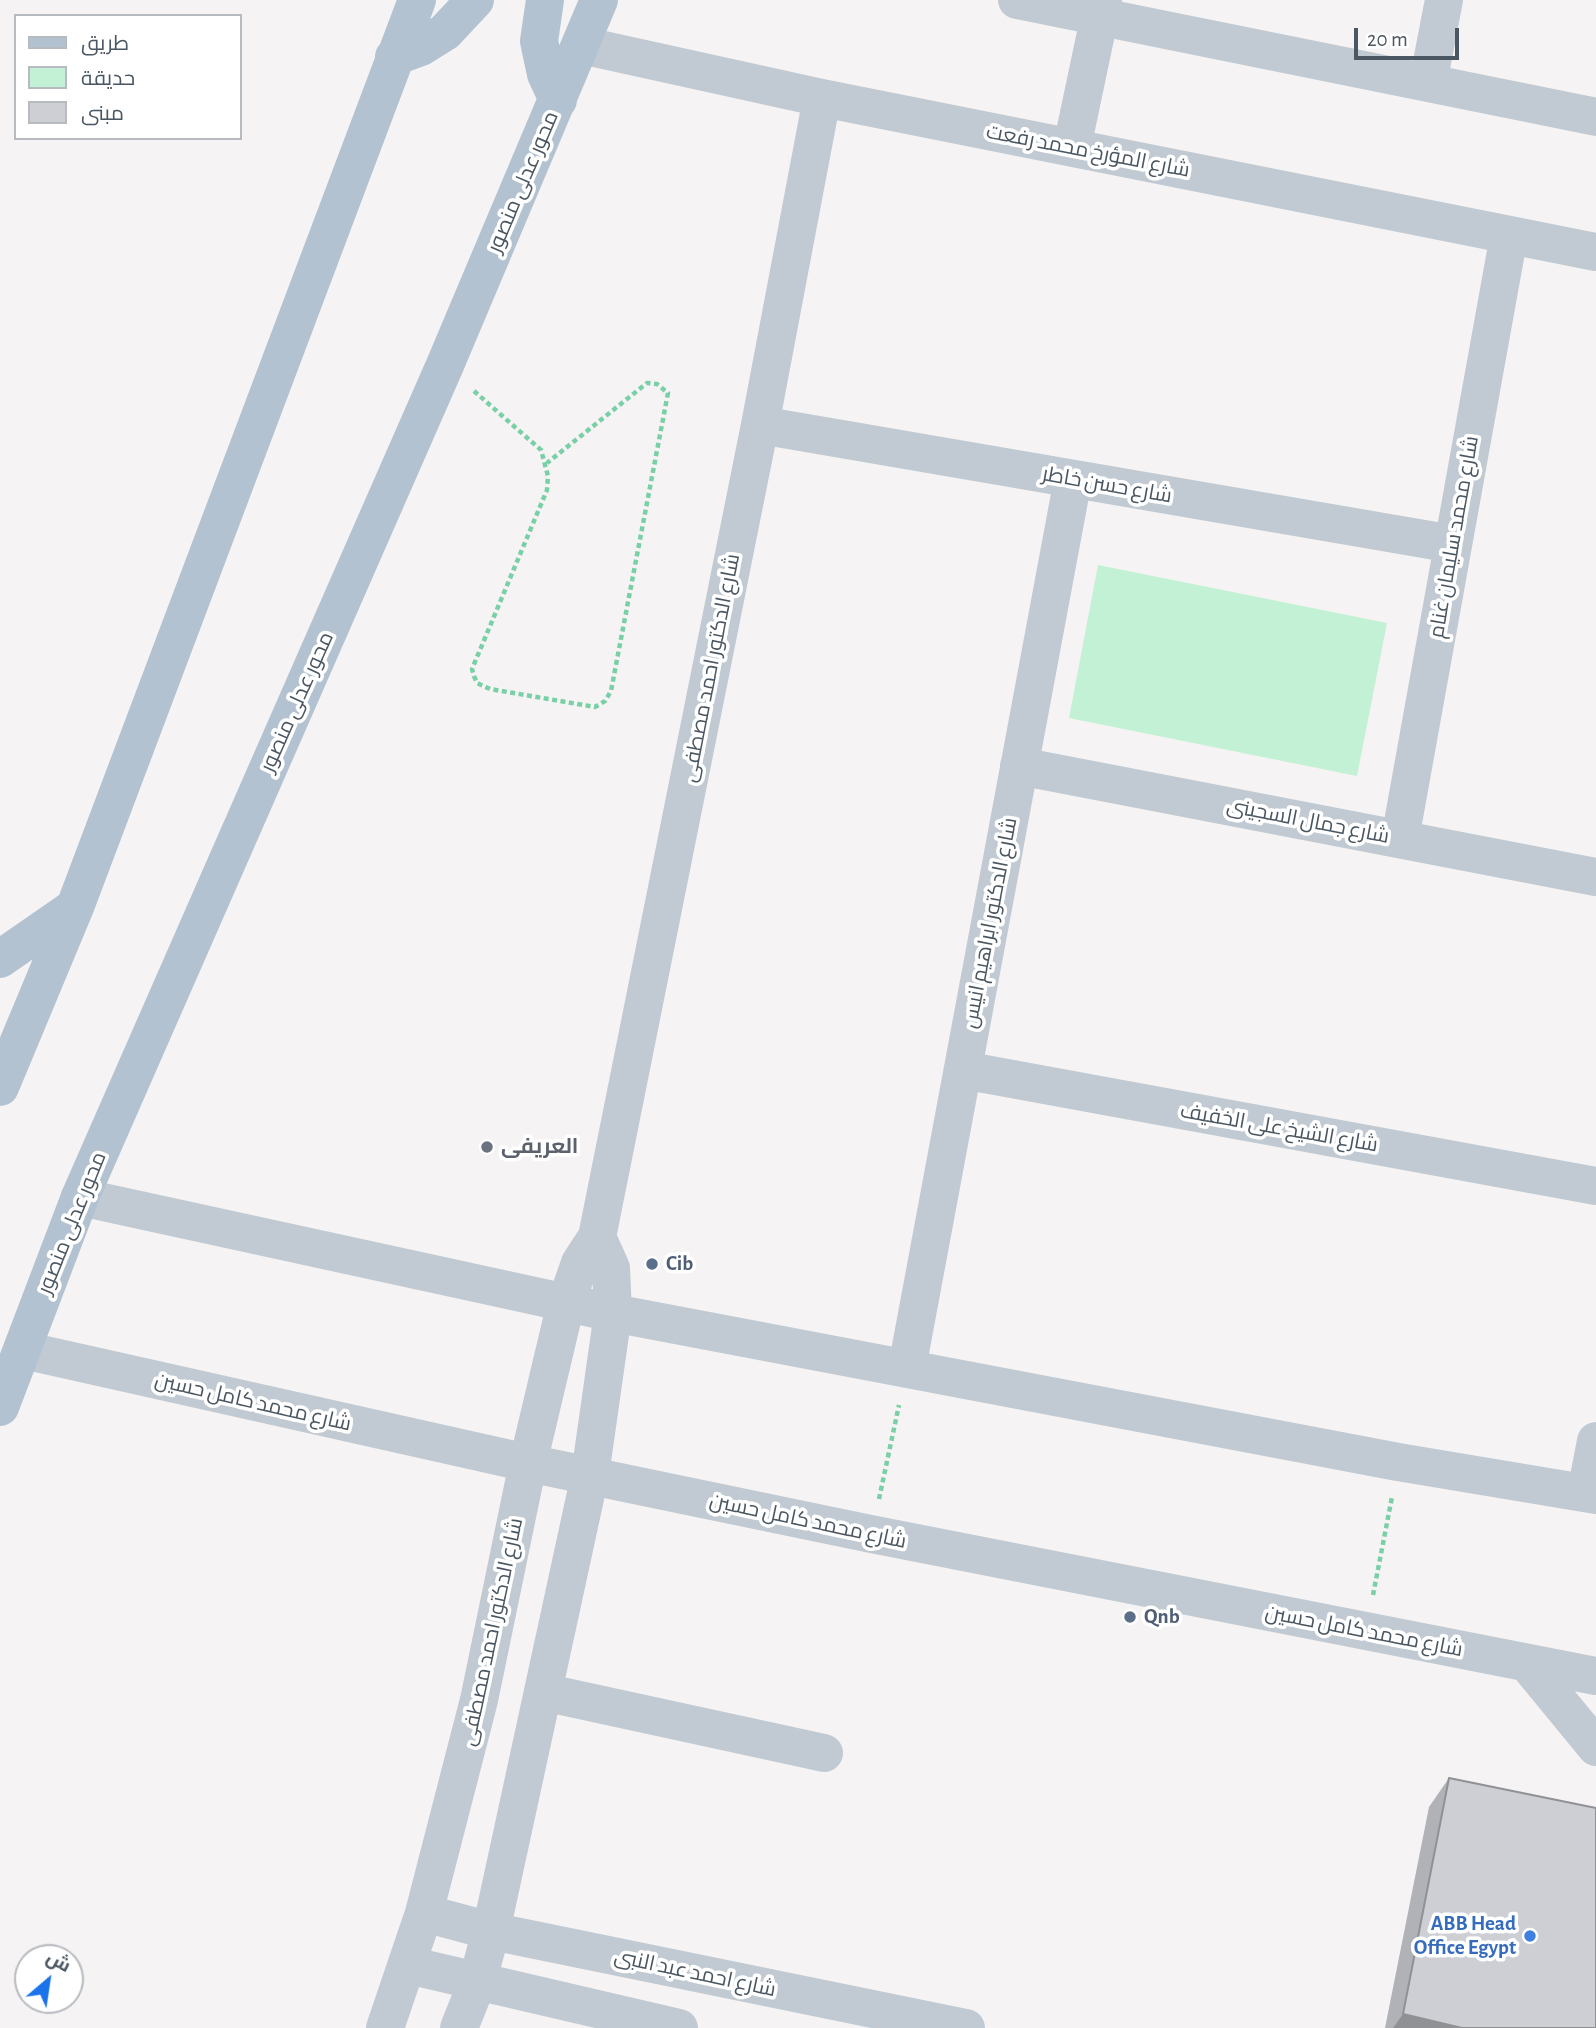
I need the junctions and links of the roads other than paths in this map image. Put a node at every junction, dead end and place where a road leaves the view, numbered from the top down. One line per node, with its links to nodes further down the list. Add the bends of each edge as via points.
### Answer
1 (417, 0): 9 (main road)
2 (475, 0): 9 (main road, via 445,32)
3 (545, 0): 12 (main road, via 539,41)
4 (599, 0): 8 (main road, محور عدلى منصور)
5 (1017, 0): 7 (street)
6 (1444, 0): 10 (street)
7 (1101, 8): 10 (street); 14 (street)
8 (581, 45): 11 (street, شارع المؤرخ محمد رفعت); 12 (main road, محور عدلى منصور)
9 (394, 57): 23 (main road)
10 (1428, 83): 13 (street)
11 (822, 98): 14 (street, شارع المؤرخ محمد رفعت); 17 (street, شارع الدكتور احمد مصطفى)
12 (558, 100): 28 (main road, محور عدلى منصور)
13 (1596, 117)
14 (1072, 148): 15 (street, شارع المؤرخ محمد رفعت)
15 (1509, 235): 16 (street, شارع المؤرخ محمد رفعت); 19 (street, شارع محمد سليمان غنام)
16 (1596, 252)
17 (760, 425): 18 (street, شارع حسن خاطر); 29 (street, شارع الدكتور احمد مصطفى)
18 (1073, 479): 19 (street, شارع حسن خاطر); 20 (street, شارع الدكتور ابراهيم انيس)
19 (1453, 544): 21 (street, شارع محمد سليمان غنام)
20 (1019, 766): 21 (street, شارع جمال السجينى); 25 (street, شارع الدكتور ابراهيم انيس)
21 (1400, 839): 22 (street, شارع جمال السجينى)
22 (1596, 877)
23 (75, 907): 24 (main road); 26 (main road)
24 (0, 959)
25 (963, 1070): 27 (street, شارع الشيخ على الخفيف); 33 (street, شارع الدكتور ابراهيم انيس)
26 (0, 1087)
27 (1596, 1186)
28 (80, 1197): 30 (street); 32 (main road, محور عدلى منصور)
29 (597, 1237): 30 (street, شارع الدكتور احمد مصطفى, via 580,1263); 31 (street, via 611,1268)
30 (566, 1303): 31 (street); 36 (street, شارع الدكتور احمد مصطفى)
31 (613, 1313): 33 (street); 37 (street)
32 (23, 1350): 34 (main road, محور عدلى منصور); 36 (street, شارع محمد كامل حسين)
33 (907, 1368): 38 (street)
34 (0, 1406)
35 (1596, 1441): 38 (street)
36 (528, 1463): 37 (street, شارع محمد كامل حسين); 44 (street, شارع الدكتور احمد مصطفى, via 479,1700)
37 (590, 1475): 39 (street, شارع محمد كامل حسين); 41 (street)
38 (1591, 1494)
39 (1527, 1663): 40 (street, شارع محمد كامل حسين); 42 (street)
40 (1596, 1676)
41 (542, 1692): 43 (street); 45 (street)
42 (1596, 1747)
43 (824, 1753)
44 (424, 1913): 45 (street, شارع احمد عبد النبى); 46 (street, شارع الدكتور احمد مصطفى)
45 (491, 1931): 47 (street); 51 (street, شارع احمد عبد النبى)
46 (408, 1965): 47 (street); 48 (street, شارع الدكتور احمد مصطفى)
47 (477, 1983): 49 (street); 50 (street)
48 (385, 2028)
49 (458, 2028)
50 (679, 2028)
51 (966, 2028)

